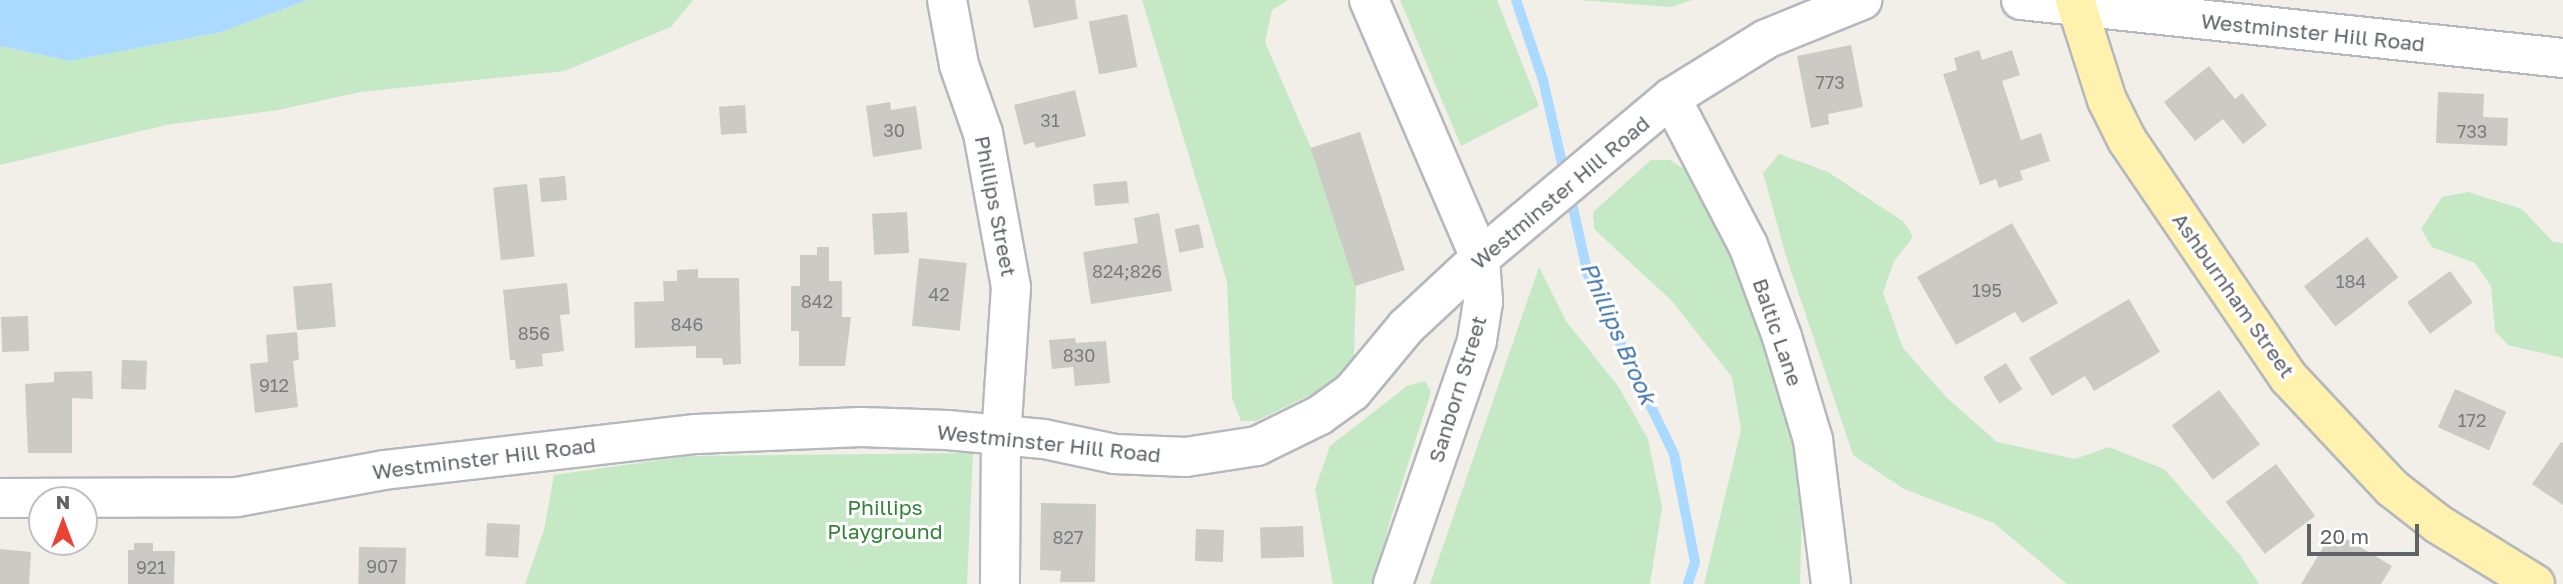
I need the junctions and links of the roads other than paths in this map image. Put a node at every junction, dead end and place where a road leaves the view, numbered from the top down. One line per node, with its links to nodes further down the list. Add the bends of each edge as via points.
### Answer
1 (947, 0): 9 (street, Phillips Street, via 959,65 992,174 1011,287)
2 (1369, 0): 8 (street, Sanborn Street)
3 (1862, 0): 7 (street, Westminster Hill Road, via 1766,39)
4 (2021, 0): 5 (street, Westminster Hill Road)
5 (2075, 4): 6 (street, Westminster Hill Road); 14 (main road, Ashburnham Street, via 2107,100 2127,139 2290,378 2392,488 2438,524)
6 (2563, 58)
7 (1671, 98): 8 (street, Westminster Hill Road); 13 (street, Baltic Lane, via 1748,245 1782,337 1814,440)
8 (1480, 258): 9 (street, Westminster Hill Road, via 1406,327 1352,392 1320,415 1257,446 1186,457 1115,454 1044,439); 12 (street, Sanborn Street, via 1483,302 1477,341)
9 (1001, 436): 10 (street, Westminster Hill Road, via 861,428 696,434 423,465 237,498); 11 (street, Phillips Street)
10 (0, 498)
11 (1000, 584)
12 (1393, 584)
13 (1831, 584)
14 (2535, 584)

